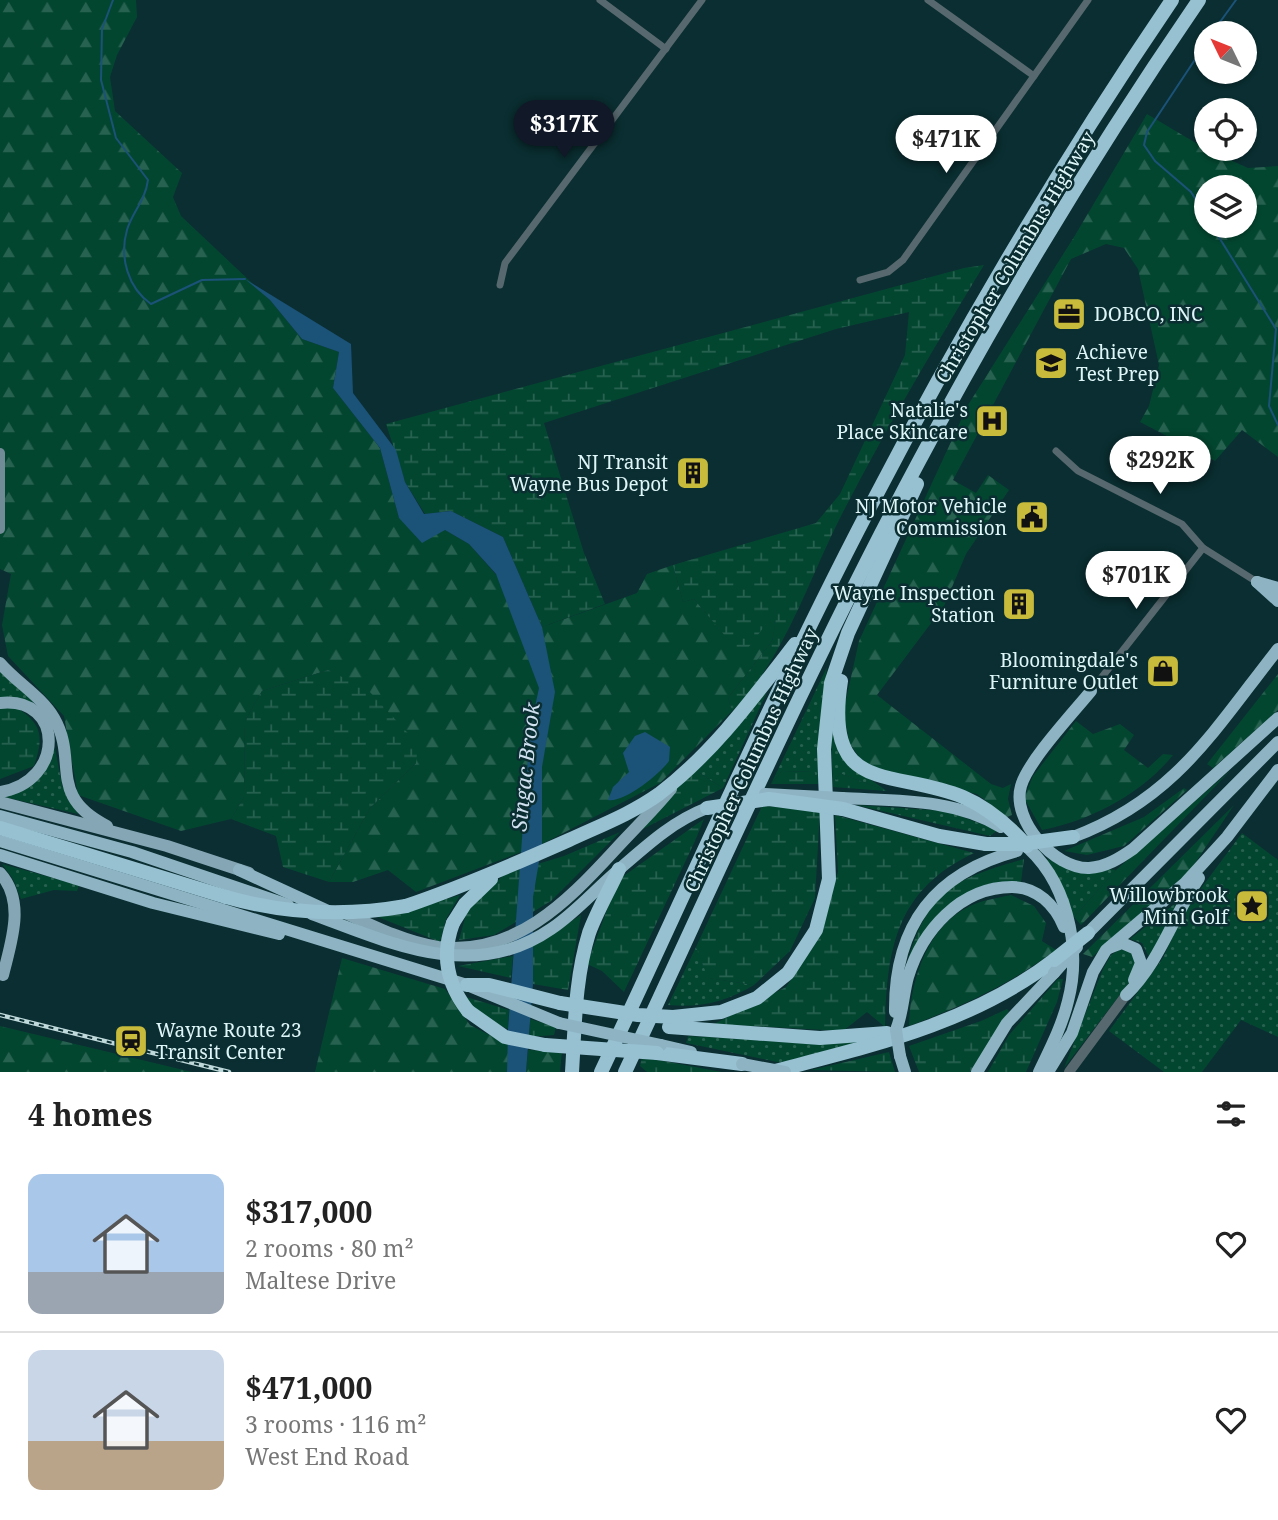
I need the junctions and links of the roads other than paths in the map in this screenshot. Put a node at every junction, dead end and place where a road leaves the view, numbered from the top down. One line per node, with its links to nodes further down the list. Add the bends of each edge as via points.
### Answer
1 (600, 0): 7 (street)
2 (702, 0): 7 (street)
3 (928, 0): 8 (street)
4 (1088, 0): 8 (street)
5 (1172, 0): 20 (highway, Christopher Columbus Highway, via 978,309)
6 (1199, 0): 11 (highway, Christopher Columbus Highway, via 1069,199)
7 (666, 49): 10 (street, via 505,263)
8 (1034, 76): 9 (street, via 897,268)
9 (860, 280)
10 (500, 285)
11 (936, 430): 18 (highway, via 933,449); 65 (highway, Christopher Columbus Highway, via 831,633)
12 (1056, 451): 15 (street, via 1078,471 1182,524)
13 (0, 453): 14 (main road)
14 (0, 529)
15 (1203, 548): 16 (street); 23 (street)
16 (1257, 582): 17 (highway); 19 (highway)
17 (1278, 588)
18 (864, 597): 39 (highway, via 839,698 841,732 852,759 882,779 974,802 1003,821); 59 (highway, via 831,683 824,750 829,879 816,930 788,973 757,998 721,1012)
19 (1278, 601)
20 (815, 618): 27 (highway, via 750,702); 64 (highway, Christopher Columbus Highway)
21 (1274, 656): 35 (highway, via 1166,785 1117,818)
22 (0, 663): 37 (main road, via 53,716 68,788 81,808 101,823)
23 (1091, 691): 25 (highway, via 1029,769 1019,793 1029,827 1058,857 1080,867 1106,864 1133,849)
24 (0, 703): 29 (main road, via 20,704 36,713 46,726 50,746 37,775)
25 (1278, 718)
26 (1278, 742): 46 (highway)
27 (691, 766): 41 (highway, via 640,806); 47 (main road, via 579,889)
28 (1278, 770): 36 (highway)
29 (0, 792)
30 (0, 802): 37 (main road)
31 (842, 803): 32 (highway, bridge, via 769,799); 35 (highway, bridge, via 939,836 986,844); 39 (highway, via 958,808 989,820)
32 (707, 808): 42 (highway, via 669,828)
33 (0, 816): 49 (highway, via 168,864)
34 (0, 828): 41 (highway, bridge, via 226,897 309,912 356,913 405,905)
35 (1073, 836): 39 (highway, bridge)
36 (1227, 837): 51 (highway, via 1180,888); 57 (highway, via 1184,901 1156,958)
37 (143, 839): 43 (main road)
38 (0, 841): 50 (highway)
39 (1022, 849): 54 (highway, via 1051,877 1064,906 1073,939); 58 (highway, via 965,871 924,907 903,948 895,988)
40 (0, 855): 50 (highway, via 176,910)
41 (502, 869): 61 (highway, bridge, via 472,896 453,923 447,944 447,968 454,991 468,1011 505,1037 537,1044)
42 (619, 869): 47 (highway, via 559,923 535,939); 63 (highway, via 594,919 583,958)
43 (239, 870): 47 (main road, via 418,943 465,947); 49 (highway)
44 (0, 873): 45 (main road)
45 (14, 904): 48 (main road, via 11,924); 53 (main road, via 13,934)
46 (1088, 933): 52 (highway, bridge)
47 (512, 942): 49 (highway, via 478,956 452,957)
48 (0, 943)
49 (404, 947)
50 (353, 948): 55 (highway)
51 (1106, 950): 57 (highway, via 1122,943 1139,954 1140,968); 71 (highway, via 1093,972 1072,1033)
52 (1054, 967): 60 (highway, via 990,1002); 69 (highway, via 1007,1023)
53 (2, 974)
54 (1073, 978): 58 (highway, via 1065,929 1051,905 1025,889 988,889 952,909 925,941 909,974); 70 (highway, via 1064,1016)
55 (467, 985): 56 (highway)
56 (503, 994): 59 (highway, bridge, via 540,998 618,1019); 61 (highway, bridge, via 559,1023)
57 (1125, 995): 72 (street)
58 (897, 1021): 68 (highway, bridge)
59 (671, 1022): 60 (highway, via 820,1038)
60 (920, 1029): 66 (highway)
61 (659, 1049): 62 (highway)
62 (742, 1064): 67 (highway, bridge)
63 (572, 1072)
64 (601, 1072)
65 (625, 1072)
66 (769, 1072)
67 (785, 1072)
68 (905, 1072)
69 (977, 1072)
70 (1039, 1072)
71 (1048, 1072)
72 (1069, 1072)

